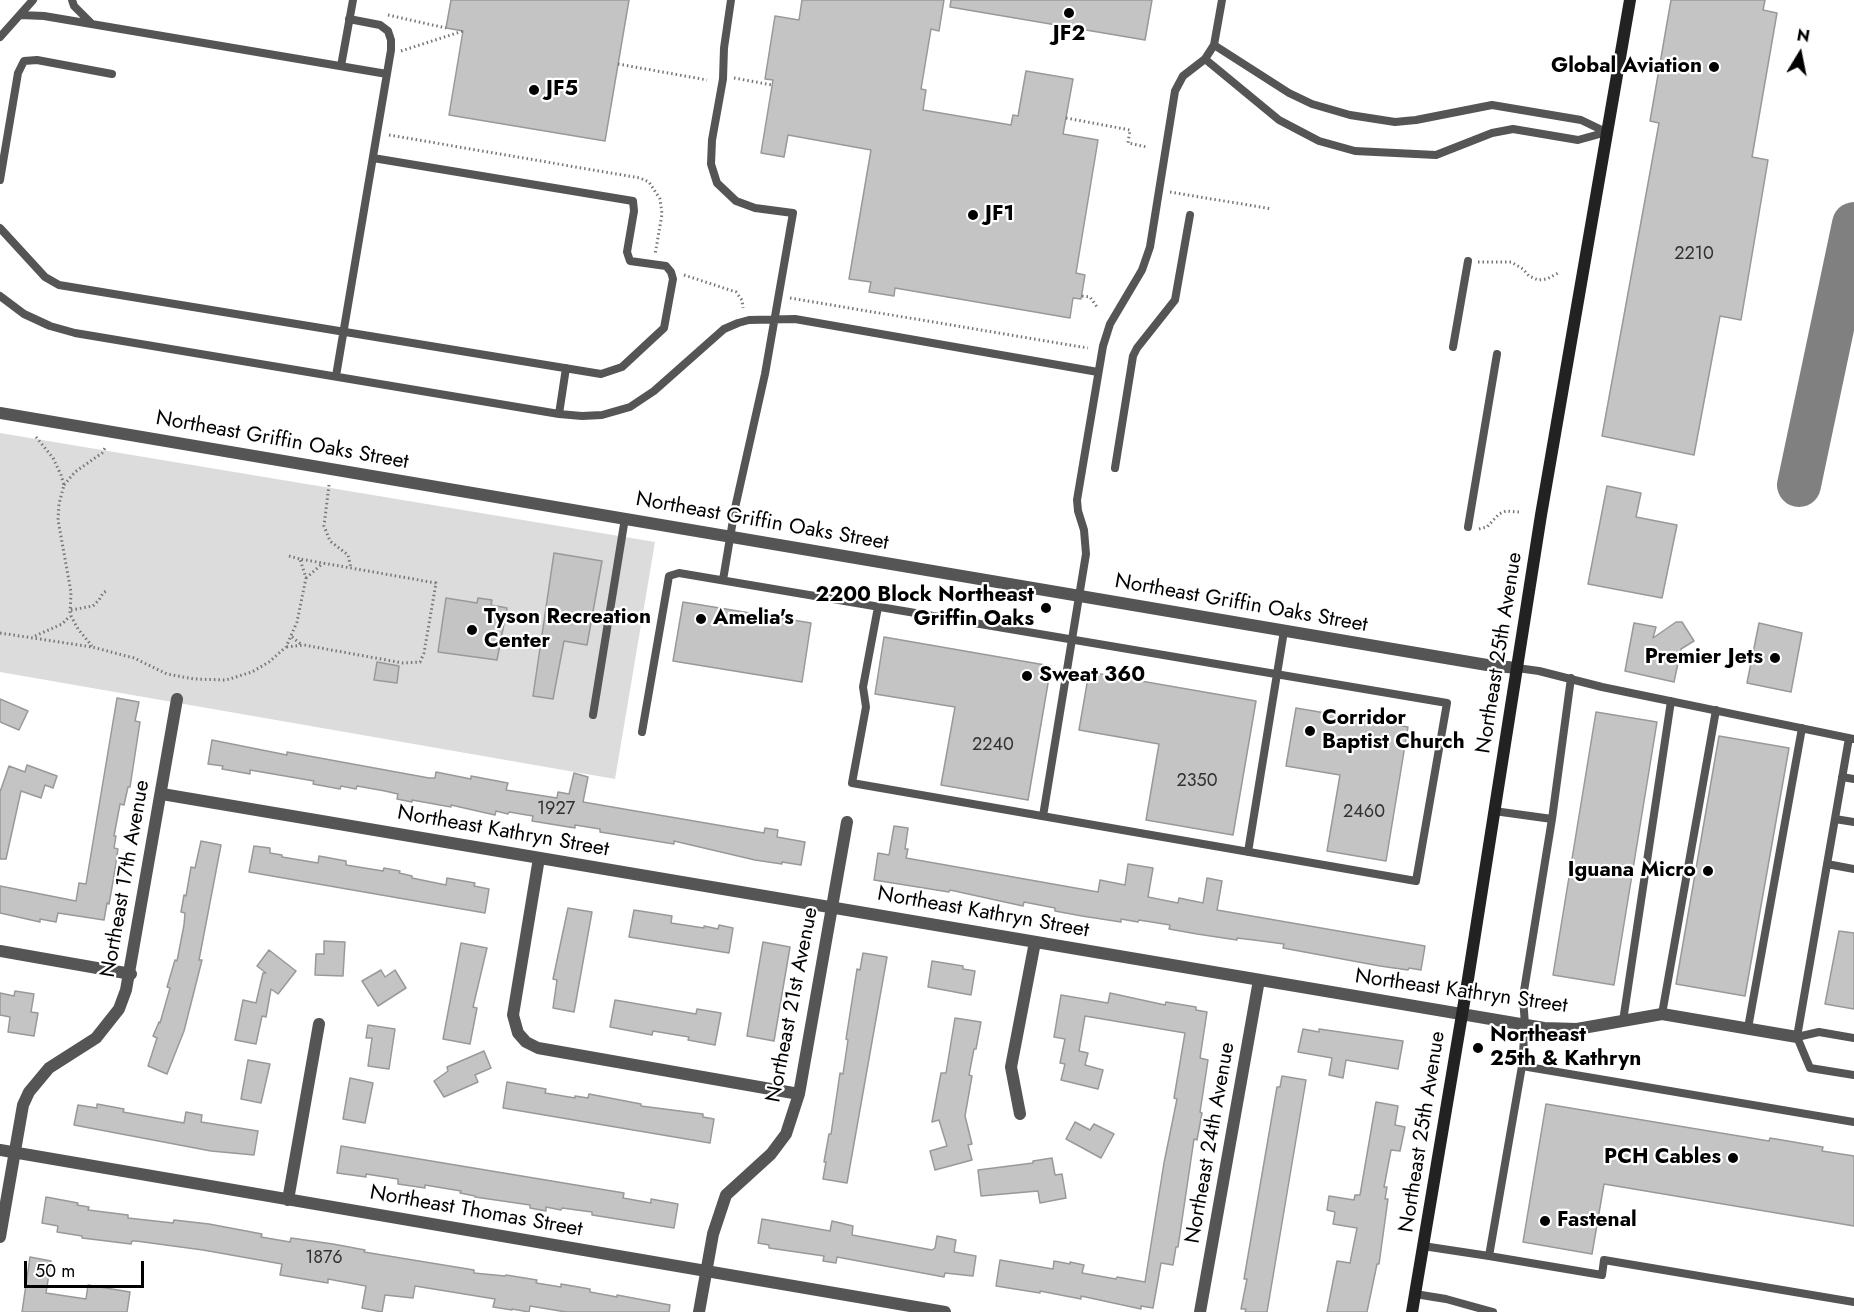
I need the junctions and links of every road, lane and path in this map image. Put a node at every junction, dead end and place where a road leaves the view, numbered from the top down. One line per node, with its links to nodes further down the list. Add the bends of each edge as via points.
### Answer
1 (33, 0): 7 (lane)
2 (72, 0): 10 (lane)
3 (353, 0): 9 (lane)
4 (731, 0): 36 (lane, via 711,164 717,183 736,201 793,213)
5 (1222, 0): 14 (lane)
6 (1630, 0): 25 (main road, Northeast 25th Avenue)
7 (21, 15): 10 (lane); 13 (lane)
8 (388, 15): 11 (path)
9 (350, 19): 15 (lane, via 380,25 388,31); 18 (lane)
10 (92, 24): 18 (lane)
11 (446, 28)
12 (463, 31): 15 (path, via 402,51)
13 (0, 37)
14 (1214, 45): 16 (lane); 25 (lane, via 1289,93 1350,116 1405,121 1492,105 1581,120)
15 (391, 50): 20 (lane)
16 (1205, 59): 25 (lane, via 1279,120 1319,141 1355,151 1436,155 1513,129 1578,140); 29 (lane, via 1183,76 1175,91)
17 (618, 64): 22 (path)
18 (341, 66): 20 (lane)
19 (112, 74): 28 (lane, via 24,61 18,73)
20 (387, 74): 27 (lane)
21 (733, 78): 23 (path)
22 (707, 80)
23 (772, 85)
24 (1066, 118): 26 (path, via 1130,130 1128,143)
25 (1607, 132): 76 (main road, Northeast 25th Avenue)
26 (1147, 147)
27 (373, 158): 40 (lane); 44 (lane, via 633,201 627,252 630,261 666,266 673,279 664,328 622,367 611,372)
28 (0, 180)
29 (1159, 191): 30 (path); 45 (lane, via 1148,253 1105,335)
30 (1272, 209)
31 (1190, 214): 51 (lane, via 1175,300 1133,356)
32 (0, 228): 40 (lane, via 45,277 59,285)
33 (1468, 261): 34 (path, via 1511,262 1538,280); 41 (lane)
34 (1560, 272)
35 (0, 296): 46 (lane, via 24,314 75,333)
36 (779, 296): 39 (lane); 42 (path)
37 (1082, 296): 38 (path, via 1090,297)
38 (1097, 307)
39 (775, 318): 45 (lane); 48 (lane, via 724,329 654,391 630,407 602,416); 57 (lane)
40 (343, 332): 44 (lane); 46 (lane)
41 (1453, 347)
42 (1088, 348)
43 (1497, 354): 56 (lane)
44 (566, 368): 48 (lane)
45 (1098, 372): 65 (lane, via 1077,500 1086,543)
46 (336, 376): 48 (lane)
47 (0, 413): 55 (street, Northeast Griffin Oaks Street)
48 (559, 414)
49 (36, 437): 52 (path, via 58,465)
50 (105, 448): 52 (path)
51 (1115, 468)
52 (64, 485): 67 (path, via 58,520 71,592)
53 (329, 485): 61 (path, via 324,526 330,541 348,555)
54 (1519, 512): 56 (path, via 1499,513 1481,529)
55 (625, 518): 57 (street, Northeast Griffin Oaks Street); 82 (lane)
56 (1468, 527)
57 (730, 536): 63 (lane); 65 (street, Northeast Griffin Oaks Street)
58 (289, 556): 59 (path)
59 (300, 559): 60 (path); 62 (path)
60 (324, 563): 61 (path); 62 (path)
61 (351, 568): 73 (path, via 436,583 423,658 416,663 403,663)
62 (306, 578): 71 (path)
63 (723, 580): 66 (lane); 84 (lane, via 679,573 669,576)
64 (108, 590): 67 (path, via 93,606)
65 (1078, 596): 68 (street, Northeast Griffin Oaks Street); 72 (lane)
66 (878, 607): 72 (lane); 90 (lane, via 863,687 866,707 852,783)
67 (70, 612): 70 (path, via 62,624); 74 (path)
68 (1284, 631): 76 (street, Northeast Griffin Oaks Street); 77 (lane)
69 (0, 633): 70 (path)
70 (30, 637): 74 (path)
71 (292, 637): 73 (path); 75 (path)
72 (1073, 640): 77 (lane); 90 (lane)
73 (304, 645): 75 (path)
74 (92, 647): 75 (path, via 134,658 167,674 211,680 237,678 252,672)
75 (286, 647)
76 (1517, 668): 78 (lane); 89 (main road, Northeast 25th Avenue)
77 (1277, 675): 95 (lane); 95 (lane, via 1447,703 1416,881)
78 (1571, 678): 80 (lane); 91 (lane)
79 (177, 699): 88 (street, Northeast 17th Avenue)
80 (1671, 701): 81 (lane); 106 (lane)
81 (1716, 710): 83 (lane); 104 (lane)
82 (593, 715)
83 (1802, 728): 85 (lane); 109 (lane)
84 (642, 732)
85 (1851, 739): 86 (lane)
86 (1842, 777): 87 (lane); 92 (lane)
87 (1854, 779)
88 (162, 794): 96 (street, Northeast Kathryn Street); 102 (street, Northeast 17th Avenue)
89 (1494, 811): 91 (lane); 105 (main road, Northeast 25th Avenue)
90 (1043, 816): 95 (lane)
91 (1552, 819): 108 (lane, via 1523,998)
92 (1835, 819): 94 (lane); 97 (lane)
93 (847, 822): 99 (street, Northeast 21st Avenue)
94 (1854, 822)
95 (1248, 852)
96 (539, 858): 99 (street, Northeast Kathryn Street); 114 (street, via 513,1015 518,1033 526,1042 538,1048)
97 (1827, 864): 98 (lane); 110 (lane)
98 (1854, 869)
99 (832, 907): 100 (street, Northeast Kathryn Street); 114 (street, Northeast 21st Avenue)
100 (1035, 942): 103 (street, Northeast Kathryn Street); 115 (street, via 1011,1066)
101 (0, 951): 102 (street)
102 (131, 974): 118 (street, Northeast 17th Avenue, via 119,1009 108,1025 96,1038 49,1068 29,1092)
103 (1259, 980): 105 (street, Northeast Kathryn Street); 128 (street, Northeast 24th Avenue)
104 (1662, 1014): 106 (street, Northeast Kathryn Street); 109 (street, Northeast Kathryn Street)
105 (1462, 1015): 108 (street, Northeast Kathryn Street); 121 (main road, Northeast 25th Avenue)
106 (1623, 1021): 108 (street, Northeast Kathryn Street, via 1577,1029)
107 (319, 1024): 119 (street)
108 (1525, 1025): 112 (lane)
109 (1748, 1028): 110 (street, Northeast Kathryn Street)
110 (1797, 1037): 111 (lane, via 1819,1032); 113 (lane, via 1810,1068)
111 (1854, 1038)
112 (1522, 1066): 116 (lane); 122 (lane)
113 (1854, 1075)
114 (799, 1094): 123 (street, Northeast 21st Avenue, via 786,1134 771,1154 726,1195)
115 (1020, 1114)
116 (1854, 1122)
117 (0, 1150): 118 (street, Northeast Thomas Street)
118 (15, 1153): 119 (street, Northeast Thomas Street); 120 (street, Northeast 17th Avenue)
119 (288, 1200): 123 (street, Northeast Thomas Street)
120 (0, 1237)
121 (1423, 1246): 122 (lane); 124 (main road, Northeast 25th Avenue)
122 (1489, 1256): 125 (lane, via 1602,1275 1604,1260)
123 (706, 1270): 126 (street, Northeast 21st Avenue); 127 (street, Northeast Thomas Street)
124 (1415, 1294): 129 (main road, Northeast 25th Avenue); 130 (lane)
125 (1854, 1302)
126 (699, 1312)
127 (945, 1312)
128 (1200, 1312)
129 (1412, 1312)
130 (1493, 1312)

